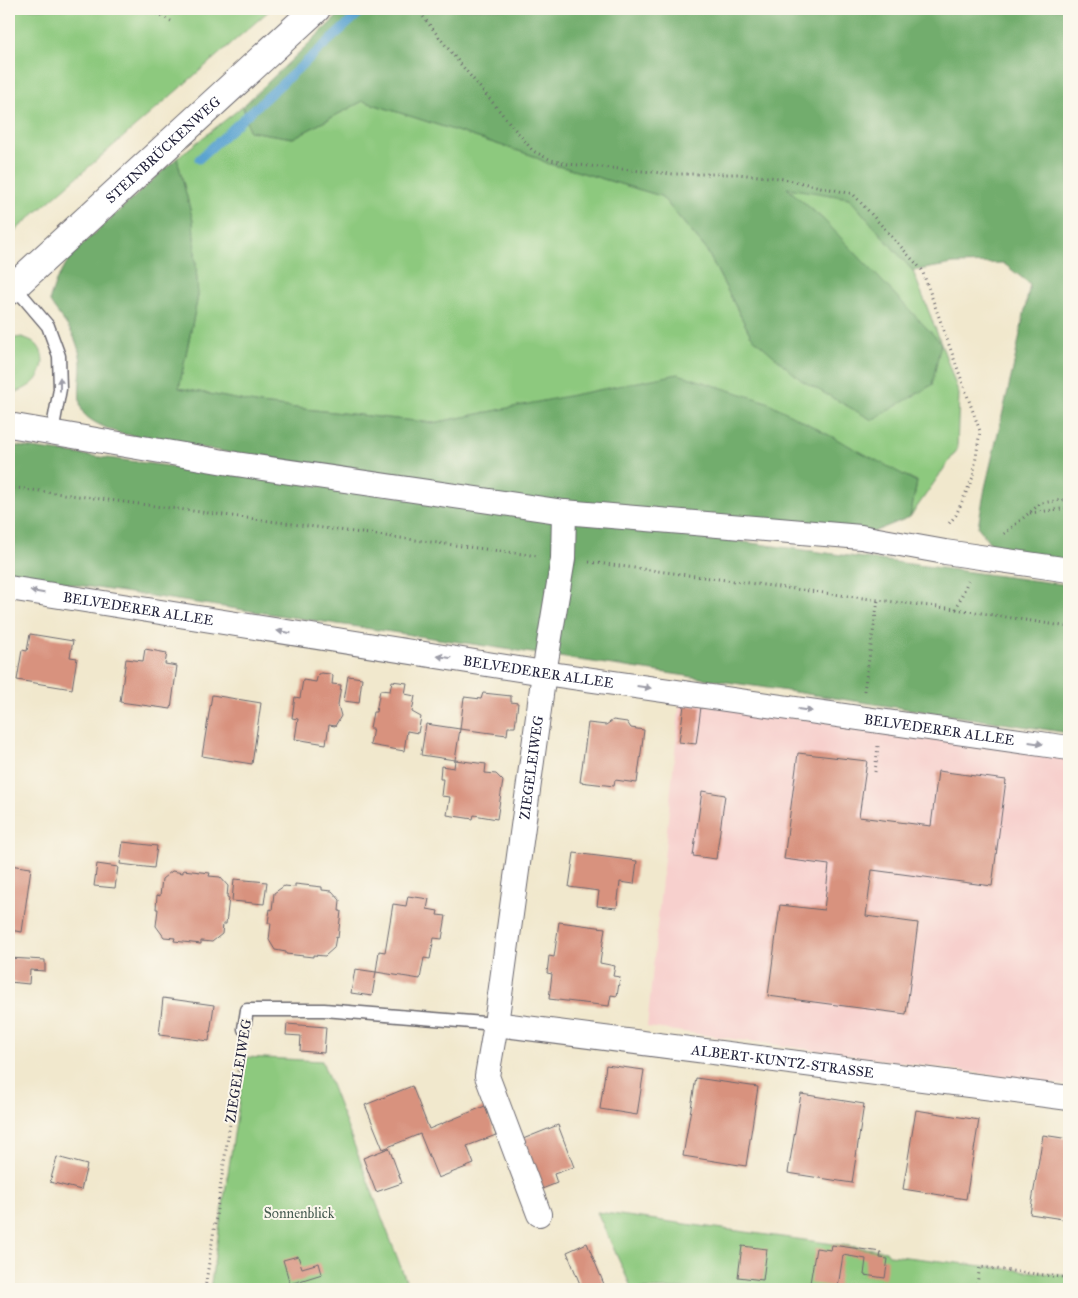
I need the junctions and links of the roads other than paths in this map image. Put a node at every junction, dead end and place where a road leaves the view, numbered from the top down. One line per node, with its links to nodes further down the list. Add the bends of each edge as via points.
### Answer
1 (316, 9): 2 (street, STEINBRÜCKENWEG)
2 (11, 288): 4 (lane, one-way to 2, via 60,389 59,356 48,326)
3 (9, 426): 4 (street)
4 (52, 432): 5 (street, via 236,464)
5 (564, 512): 6 (street, via 861,537); 8 (street, ZIEGELEIWEG, via 563,559)
6 (1069, 570)
7 (9, 588): 8 (street, BELVEDERER ALLEE, one-way to 7)
8 (544, 673): 9 (street, BELVEDERER ALLEE, one-way to 9); 10 (street, ZIEGELEIWEG)
9 (1069, 748)
10 (496, 1024): 11 (lane, ZIEGELEIWEG, via 324,1010 247,1010); 12 (street, ALBERT-KUNTZ-STRASSE); 13 (street, ZIEGELEIWEG, via 487,1076)
11 (244, 1029)
12 (1069, 1098)
13 (539, 1214)

